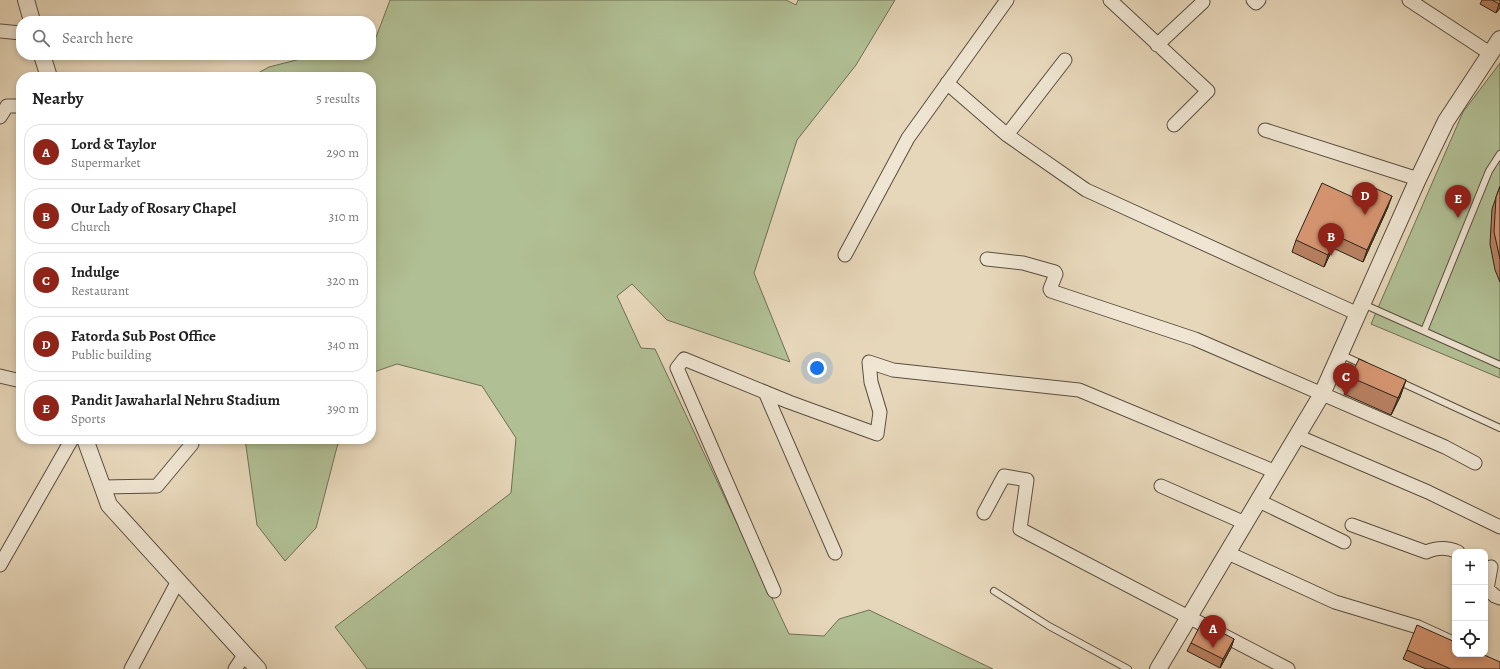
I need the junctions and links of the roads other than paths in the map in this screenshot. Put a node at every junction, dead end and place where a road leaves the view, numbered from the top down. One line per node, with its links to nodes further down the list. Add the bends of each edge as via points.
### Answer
1 (26, 0): 8 (street)
2 (1007, 0): 17 (street)
3 (1110, 0): 12 (street)
4 (1253, 0): 5 (street, via 1256,3)
5 (1259, 0)
6 (1409, 0): 13 (street)
7 (1203, 2): 12 (street)
8 (31, 16)
9 (0, 31): 10 (street)
10 (16, 33)
11 (1500, 39): 13 (street)
12 (1157, 45): 20 (street, via 1208,92)
13 (1491, 54): 24 (street, via 1446,121)
14 (44, 60): 16 (street)
15 (1065, 60): 22 (street)
16 (47, 72)
17 (947, 83): 22 (street); 25 (street, via 908,138)
18 (16, 106): 19 (street, via 7,106)
19 (0, 117)
20 (1174, 125)
21 (1265, 130): 24 (street)
22 (1007, 135): 27 (street, via 1086,190)
23 (1500, 154): 28 (lane, via 1489,170)
24 (1418, 179): 27 (street)
25 (845, 255)
26 (987, 259): 36 (street, via 1023,263 1055,272 1051,291 1195,339)
27 (1360, 309): 28 (lane); 29 (street)
28 (1424, 331): 30 (lane)
29 (1340, 354): 31 (lane); 36 (street)
30 (1500, 365)
31 (1368, 367)
32 (0, 376): 34 (street)
33 (1389, 377): 37 (lane)
34 (16, 380)
35 (765, 392): 43 (street, via 877,434 880,412 871,382 869,362 893,370 1079,390); 53 (street); 58 (street, via 684,359 677,368)
36 (1322, 394): 38 (street); 42 (street, via 1445,447)
37 (1500, 428)
38 (1297, 436): 43 (street); 50 (street, via 1428,492)
39 (69, 444): 55 (street)
40 (87, 444): 45 (street)
41 (192, 444): 45 (street, via 157,486)
42 (1475, 463)
43 (1276, 472): 46 (street)
44 (1161, 486): 48 (street)
45 (102, 487): 57 (street, via 109,505)
46 (1259, 501): 48 (street); 51 (street)
47 (984, 513): 61 (street, via 1004,476 1026,480 1020,529)
48 (1245, 523): 54 (street)
49 (1352, 525): 52 (street, via 1426,552 1436,548)
50 (1500, 527)
51 (1344, 542)
52 (1452, 549)
53 (835, 553)
54 (1228, 553): 61 (street); 62 (street, via 1335,602 1418,627)
55 (0, 565)
56 (1492, 567): 60 (street, via 1488,589)
57 (178, 581): 63 (street); 64 (street)
58 (774, 591)
59 (994, 591): 67 (lane, via 1049,626)
60 (1500, 598)
61 (1189, 617): 68 (street); 69 (street)
62 (1452, 643)
63 (245, 654): 65 (street); 66 (street)
64 (131, 669)
65 (235, 669)
66 (258, 669)
67 (1128, 669)
68 (1158, 669)
69 (1288, 669)

